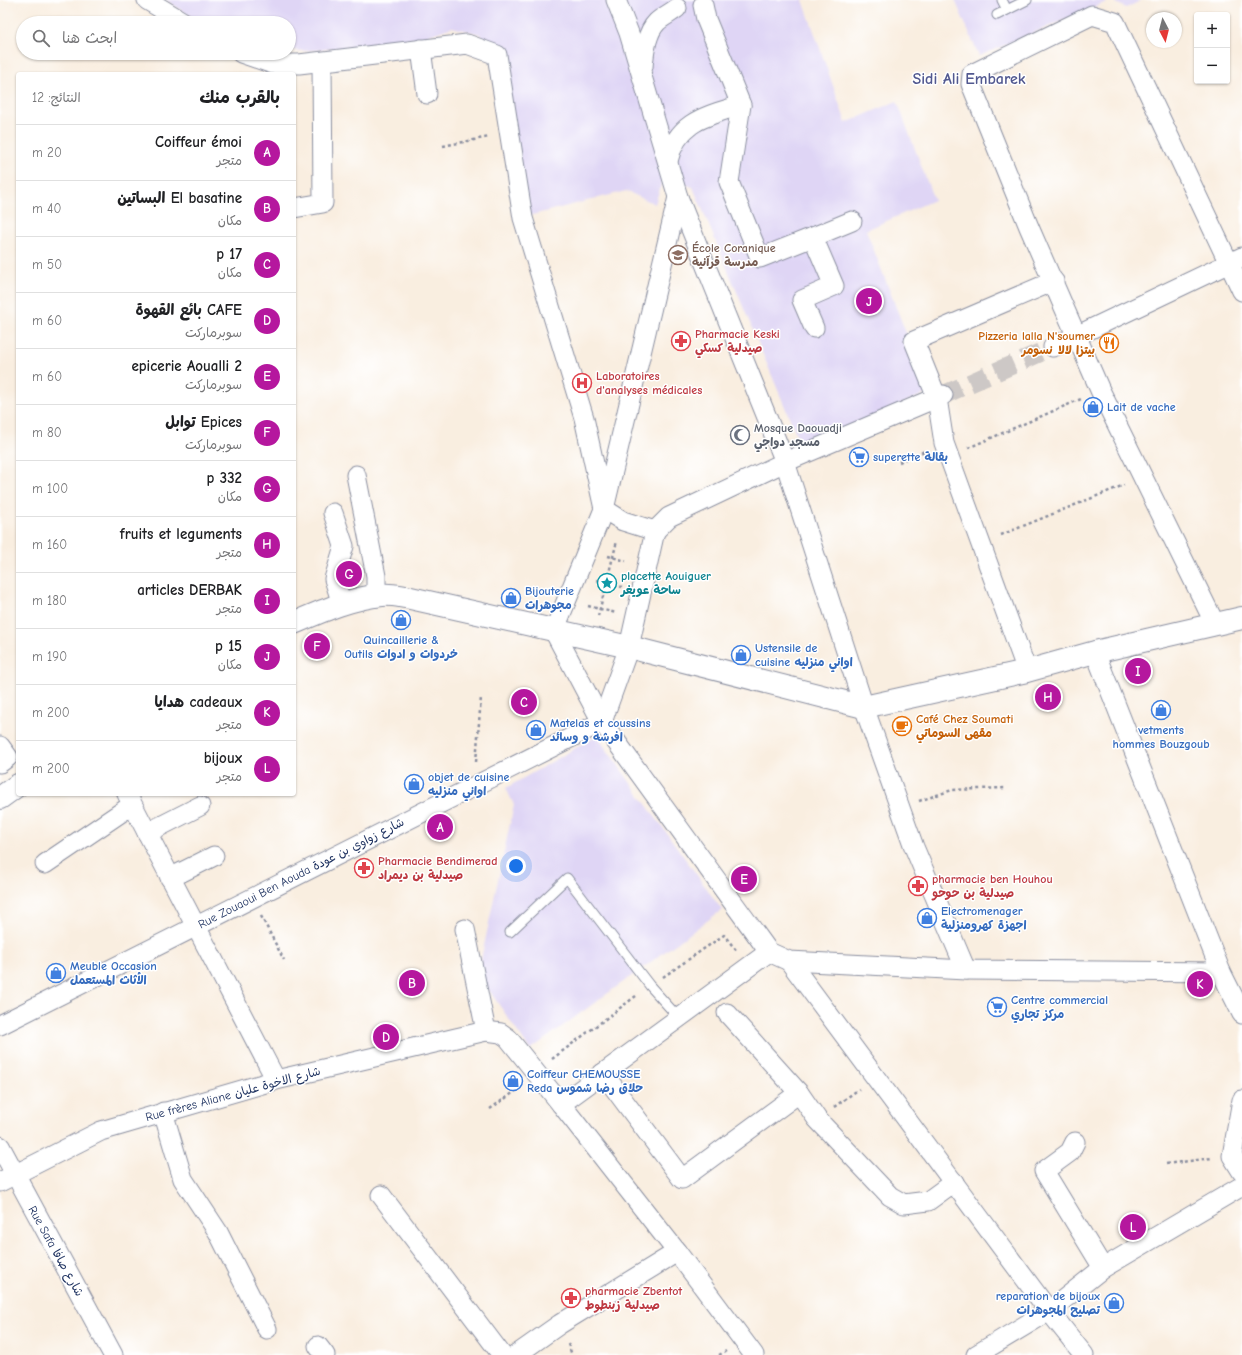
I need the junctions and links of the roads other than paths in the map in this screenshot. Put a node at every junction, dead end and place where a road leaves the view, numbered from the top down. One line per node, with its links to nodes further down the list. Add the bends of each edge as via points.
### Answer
1 (147, 0): 9 (street)
2 (1002, 0): 7 (lane)
3 (1027, 0): 7 (lane)
4 (618, 1): 13 (street)
5 (706, 2): 6 (street, via 691,10); 15 (street, via 706,19)
6 (672, 4): 13 (street, via 656,22 648,39 643,68)
7 (1006, 10): 8 (lane)
8 (997, 15)
9 (173, 16)
10 (421, 49): 12 (street); 14 (street); 30 (street, via 467,44 497,55 523,218 584,418)
11 (261, 60): 12 (street, via 273,64)
12 (322, 62): 18 (street, via 323,203)
13 (646, 86): 16 (street)
14 (428, 94)
15 (741, 104): 16 (street, via 691,124 675,140); 20 (street, via 729,182 760,258)
16 (668, 161): 17 (street)
17 (678, 197): 28 (street); 30 (street)
18 (296, 208)
19 (852, 222): 20 (street)
20 (813, 237): 24 (street, via 834,286 802,300)
21 (1235, 260): 22 (street, via 1115,22 1092,15 972,74 971,79 1029,227); 23 (street); 25 (street)
22 (1054, 281): 25 (street); 27 (street, via 914,341)
23 (1242, 291)
24 (814, 328)
25 (1075, 335): 26 (street); 37 (street)
26 (1053, 347)
27 (940, 396): 28 (street); 41 (street, via 946,450)
28 (785, 462): 32 (street, via 669,517); 42 (street)
29 (356, 475): 33 (street, via 376,576)
30 (604, 508): 32 (street, via 623,521); 38 (street)
31 (334, 513): 34 (street, via 344,546 334,579)
32 (655, 531): 39 (street)
33 (376, 596): 34 (main road); 38 (main road, via 406,597)
34 (342, 604): 35 (main road)
35 (296, 622)
36 (1240, 622): 37 (main road)
37 (1215, 624): 40 (main road)
38 (554, 631): 39 (main road); 43 (street)
39 (629, 647): 42 (main road); 43 (street)
40 (1095, 652): 41 (main road); 60 (street)
41 (1027, 670): 42 (main road)
42 (864, 707): 59 (street, via 914,847)
43 (602, 722): 54 (street, Rue Zouaoui Ben Aouda شارع زواوي بن عودة); 57 (street)
44 (0, 746): 45 (street, via 8,757)
45 (0, 763)
46 (16, 786): 47 (main road)
47 (0, 798)
48 (130, 800): 50 (street); 52 (street)
49 (200, 806): 50 (street)
50 (147, 833): 53 (street)
51 (214, 856): 53 (street)
52 (45, 864)
53 (170, 878): 54 (street)
54 (196, 926): 64 (street, Rue Zouaoui Ben Aouda شارع زواوي بن عودة); 67 (street)
55 (465, 929): 65 (street)
56 (510, 932): 63 (lane, via 567,878 650,986)
57 (769, 952): 58 (street); 63 (street)
58 (789, 961): 59 (street); 76 (street)
59 (966, 970): 60 (street)
60 (1221, 972): 62 (street)
61 (727, 1013): 68 (street)
62 (1242, 1014)
63 (678, 1017): 66 (street)
64 (0, 1025)
65 (486, 1031): 67 (street, Rue frères Aliane شارع الاخوة عليان); 70 (street, Rue frères Aliane شارع الاخوة عليان, via 501,1033 508,1038)
66 (603, 1073): 68 (street, via 682,1179); 70 (street)
67 (276, 1080): 71 (street, Rue frères Aliane شارع الاخوة عليان)
68 (799, 1093): 76 (street, via 817,1119 890,1196 904,1204 928,1201)
69 (1242, 1100): 74 (street)
70 (561, 1104): 79 (street, Rue frères Aliane شارع الاخوة عليان)
71 (163, 1112): 75 (street, Rue frères Aliane شارع الاخوة عليان, via 101,1131); 82 (street, via 183,1179 218,1232)
72 (1075, 1142): 80 (street, via 1070,1152 1044,1171)
73 (0, 1146): 75 (street, Rue Safa شارع صافا)
74 (1237, 1164)
75 (7, 1178): 83 (street, Rue Safa شارع صافا)
76 (954, 1182): 81 (street)
77 (1242, 1186): 80 (street)
78 (381, 1195): 84 (street)
79 (677, 1252): 85 (street, via 560,1324); 86 (street, Rue frères Aliane شارع الاخوة عليان)
80 (1103, 1268): 81 (street)
81 (1049, 1311): 87 (street); 88 (street)
82 (267, 1329)
83 (114, 1355)
84 (502, 1355)
85 (516, 1355)
86 (754, 1355)
87 (976, 1355)
88 (1084, 1355)

